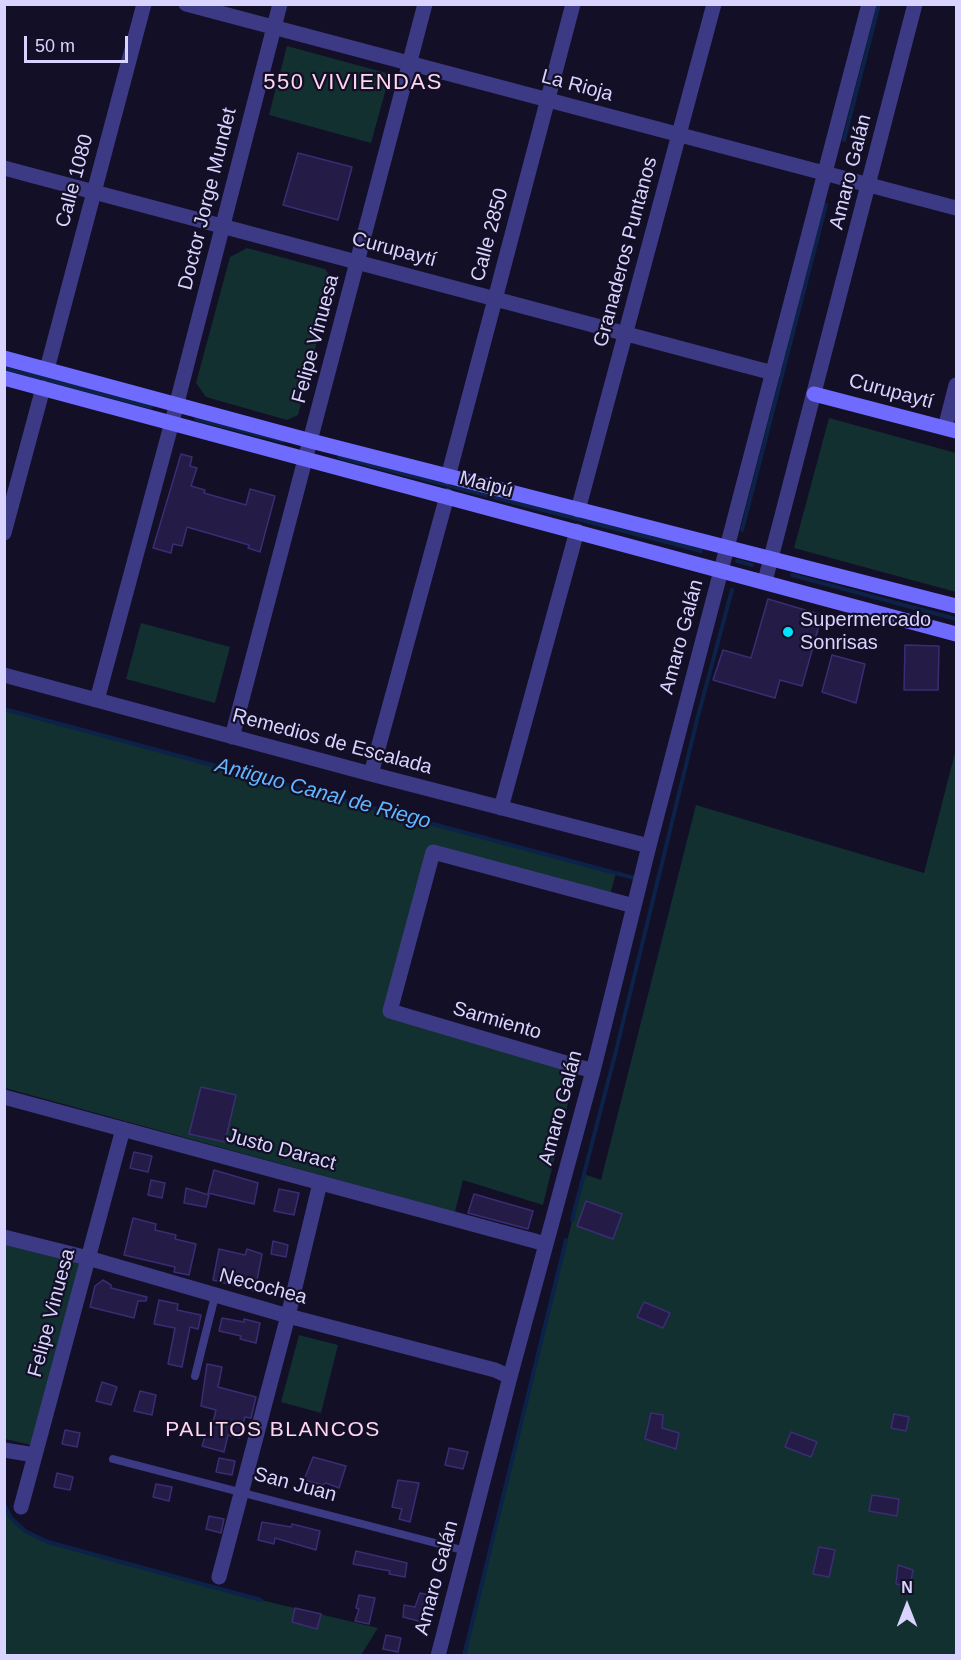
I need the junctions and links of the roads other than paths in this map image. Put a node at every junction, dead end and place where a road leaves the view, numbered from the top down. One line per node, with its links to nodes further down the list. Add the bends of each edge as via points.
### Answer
1 (144, 4): 16 (street, Calle 1080)
2 (186, 4): 9 (street, La Rioja)
3 (280, 4): 9 (street, Doctor Jorge Mundet)
4 (425, 4): 10 (street, Felipe Vinuesa)
5 (573, 4): 11 (street, Calle 2850)
6 (714, 4): 12 (street, Granaderos Puntanos)
7 (868, 4): 14 (street, Amaro Galán)
8 (915, 4): 15 (street, Amaro Galán)
9 (274, 27): 10 (street, La Rioja); 18 (street, Doctor Jorge Mundet)
10 (410, 64): 11 (street, La Rioja); 19 (street, Felipe Vinuesa)
11 (548, 100): 12 (street, La Rioja); 20 (street, Calle 2850)
12 (679, 135): 14 (street, La Rioja); 21 (street, Granaderos Puntanos)
13 (4, 168): 16 (street, Curupaytí)
14 (825, 174): 15 (street, La Rioja); 24 (street, Amaro Galán)
15 (869, 185): 17 (street, La Rioja); 28 (street, Amaro Galán)
16 (94, 192): 18 (street, Curupaytí); 23 (street, Calle 1080)
17 (957, 208)
18 (223, 226): 19 (street, Curupaytí); 29 (street, Doctor Jorge Mundet)
19 (358, 262): 20 (street, Curupaytí); 32 (street, Felipe Vinuesa)
20 (495, 299): 21 (street, Curupaytí); 34 (street, Calle 2850)
21 (626, 333): 24 (street, Curupaytí); 36 (street, Granaderos Puntanos)
22 (4, 358): 23 (street, Maipú)
23 (47, 369): 29 (street, Maipú)
24 (774, 373): 39 (street, Amaro Galán)
25 (4, 378): 27 (street, Maipú)
26 (957, 385): 31 (street)
27 (43, 388): 30 (street, Maipú); 38 (street)
28 (814, 394): 31 (street, Curupaytí); 40 (street, Amaro Galán)
29 (176, 404): 30 (street, Doctor Jorge Mundet); 32 (street, Maipú)
30 (172, 422): 33 (street, Maipú); 46 (street)
31 (951, 429)
32 (311, 441): 33 (street, Felipe Vinuesa); 34 (street, Maipú)
33 (306, 458): 35 (street, Maipú); 47 (street)
34 (448, 477): 36 (street, Maipú)
35 (447, 496): 37 (street, Maipú); 48 (street)
36 (578, 510): 39 (street, Maipú)
37 (577, 531): 41 (street, Maipú); 49 (street)
38 (4, 533)
39 (728, 547): 40 (street, Maipú); 41 (street, Amaro Galán)
40 (771, 558): 42 (street, Amaro Galán); 43 (street, Maipú)
41 (721, 570): 42 (street, Maipú); 50 (street, Amaro Galán)
42 (765, 581): 44 (street, Maipú)
43 (957, 606)
44 (957, 634)
45 (4, 675): 46 (street, Remedios de Escalada)
46 (97, 700): 47 (street, Remedios de Escalada)
47 (232, 737): 48 (street, Remedios de Escalada)
48 (371, 774): 49 (street, Remedios de Escalada)
49 (501, 808): 50 (street, Remedios de Escalada)
50 (649, 846): 51 (street, Amaro Galán)
51 (634, 906): 52 (street, Amaro Galán); 52 (street, Sarmiento, via 433,852 390,1011)
52 (593, 1071): 57 (street, Amaro Galán)
53 (4, 1097): 54 (street, Justo Daract)
54 (123, 1129): 55 (street, Justo Daract); 58 (street, Felipe Vinuesa)
55 (320, 1183): 57 (street, Justo Daract); 60 (street)
56 (4, 1237): 58 (street, Necochea)
57 (546, 1244): 62 (street, Amaro Galán)
58 (88, 1258): 59 (street, Necochea); 64 (street, Felipe Vinuesa)
59 (215, 1296): 60 (street, Necochea); 61 (lane)
60 (288, 1316): 62 (street, Necochea); 66 (street)
61 (195, 1376)
62 (510, 1377): 68 (street, Amaro Galán)
63 (4, 1450): 64 (street)
64 (35, 1455): 67 (street, Felipe Vinuesa)
65 (113, 1459): 66 (lane, San Juan)
66 (241, 1492): 68 (lane, San Juan); 69 (street)
67 (21, 1507)
68 (466, 1551): 70 (street, Amaro Galán)
69 (219, 1576)
70 (438, 1656)

